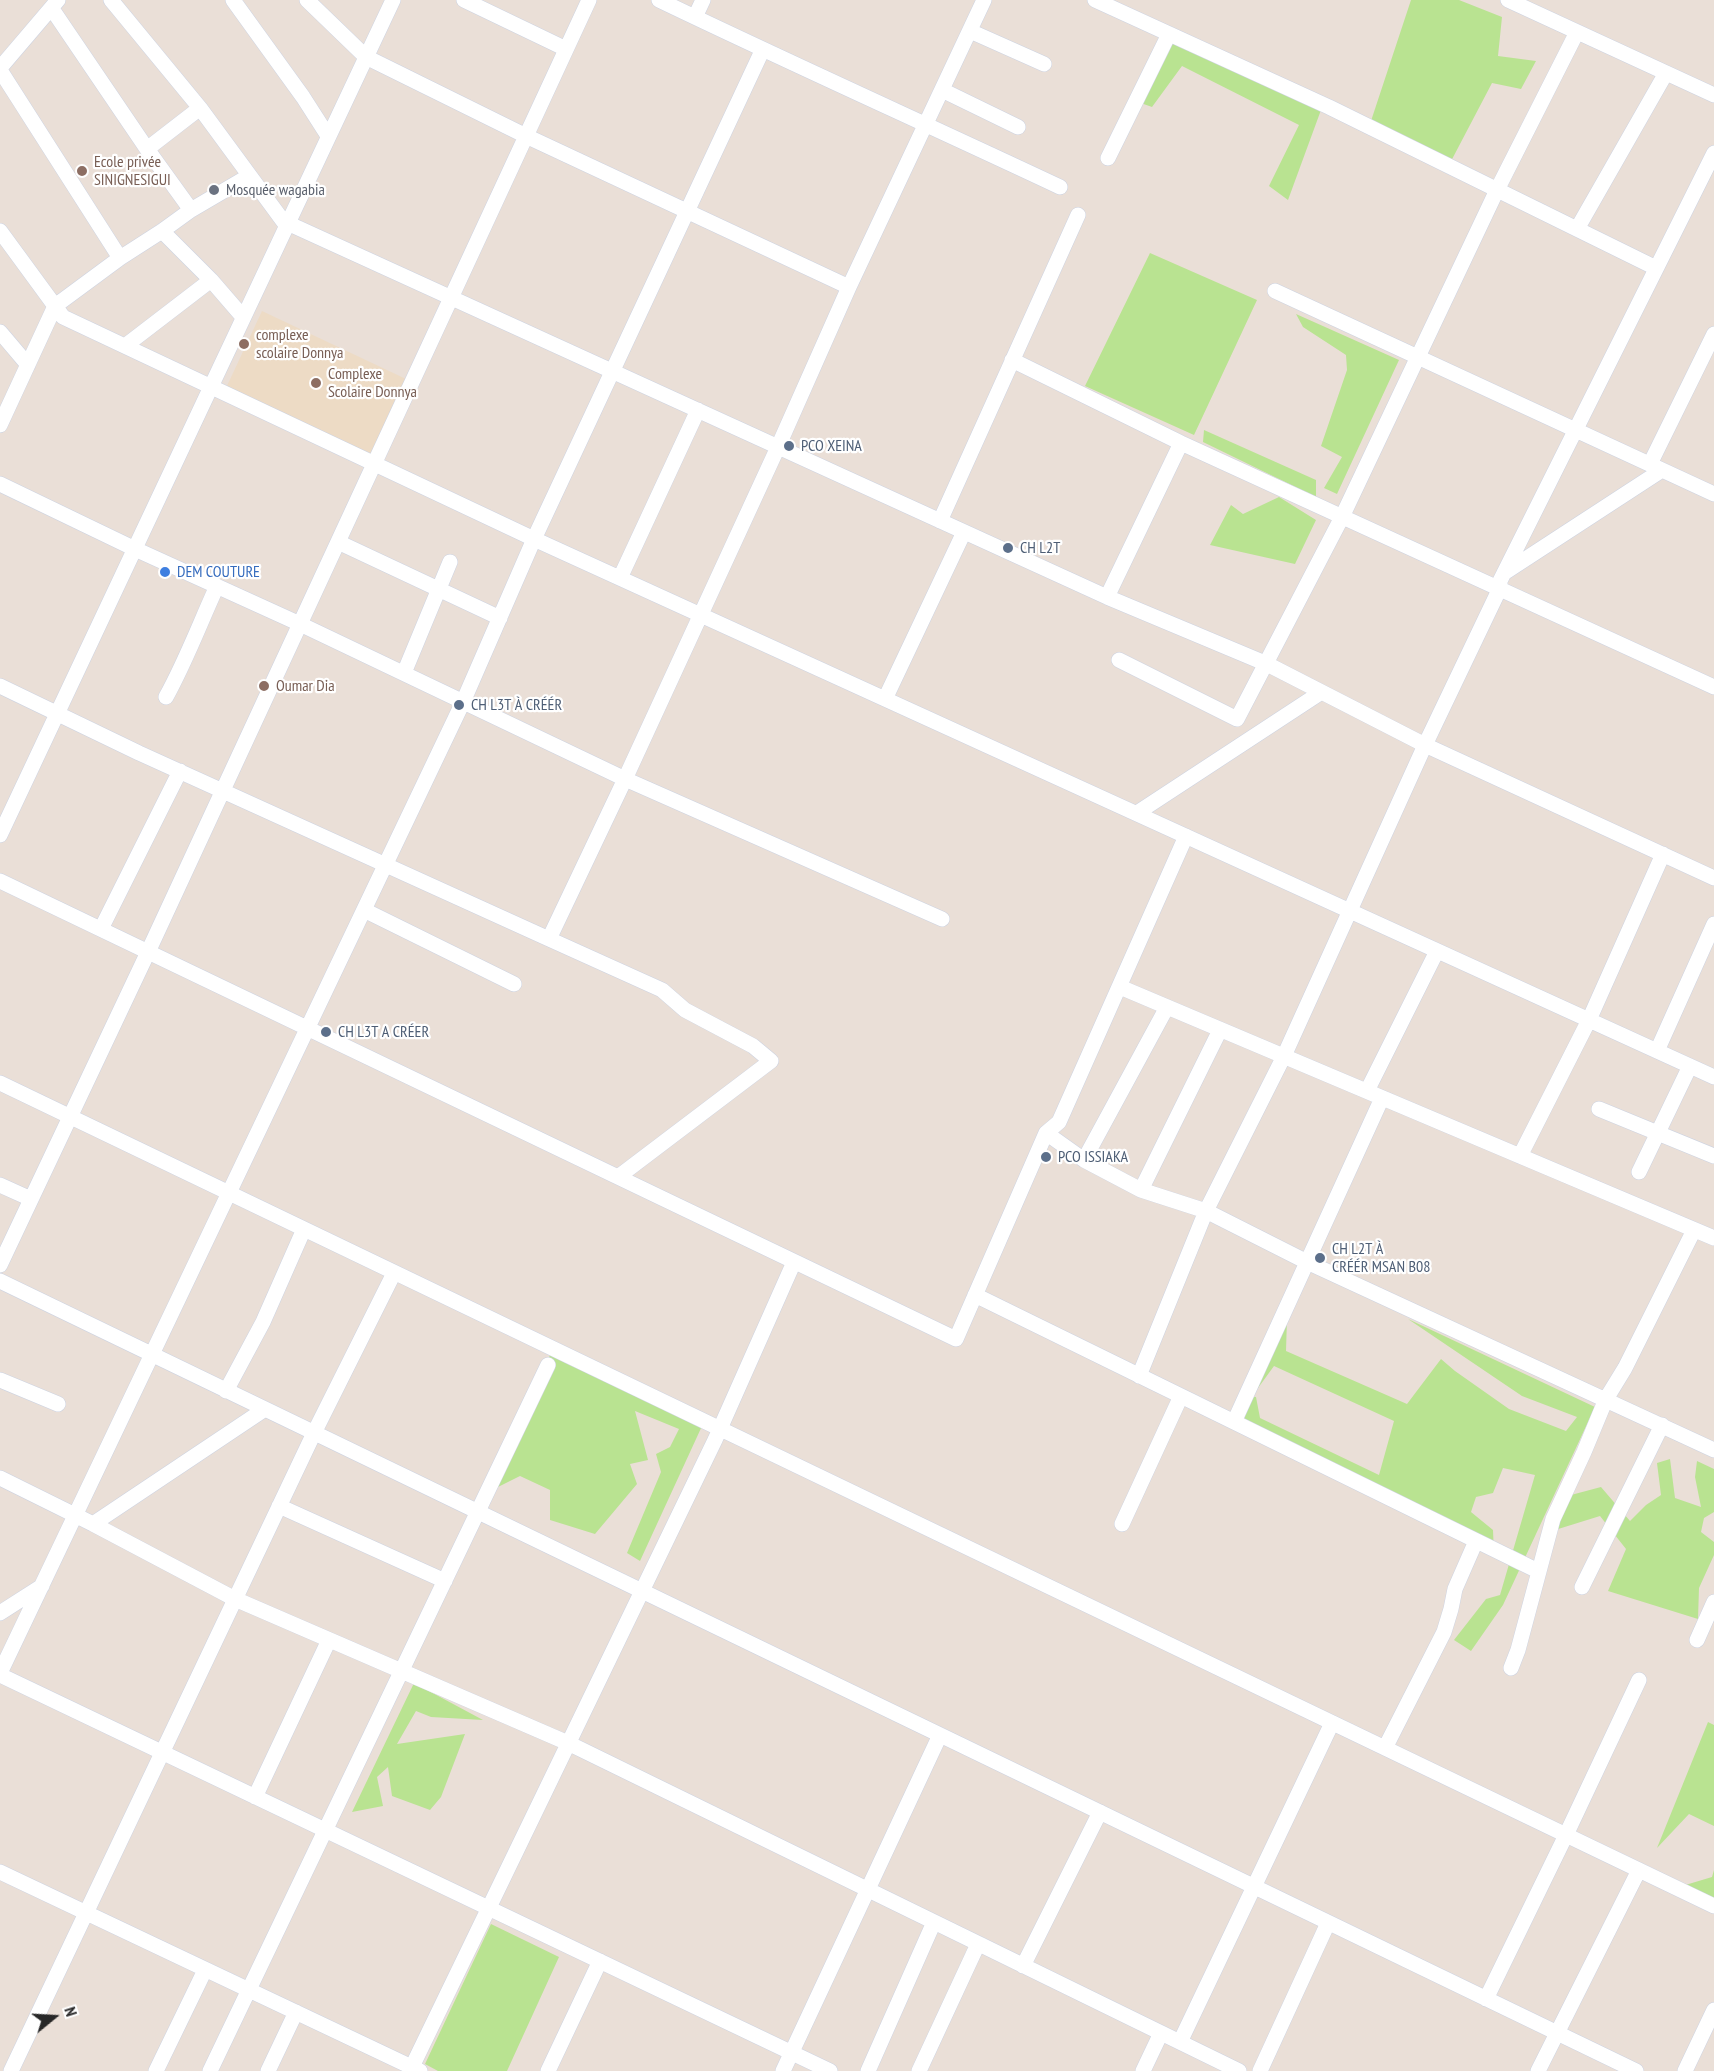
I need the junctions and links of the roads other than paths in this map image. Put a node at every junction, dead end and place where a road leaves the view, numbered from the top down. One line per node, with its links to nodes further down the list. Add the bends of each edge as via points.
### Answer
1 (111, 0): 25 (street)
2 (233, 0): 28 (street)
3 (307, 0): 19 (street)
4 (393, 0): 19 (street)
5 (464, 0): 17 (street)
6 (589, 0): 17 (street)
7 (659, 0): 13 (street)
8 (703, 0): 13 (street)
9 (984, 0): 14 (street)
10 (1095, 0): 16 (street)
11 (1508, 0): 15 (street)
12 (56, 2): 21 (street); 30 (street)
13 (695, 17): 18 (street)
14 (970, 31): 20 (street); 23 (street)
15 (1577, 32): 22 (street); 35 (street)
16 (1169, 34): 32 (street); 35 (street)
17 (566, 49): 29 (street)
18 (762, 51): 26 (street); 37 (street)
19 (366, 57): 28 (street); 29 (street)
20 (1044, 64)
21 (1, 65): 43 (street)
22 (1666, 73): 24 (street); 40 (street)
23 (942, 90): 26 (street); 27 (street)
24 (1714, 95)
25 (200, 108): 30 (street); 33 (street)
26 (926, 124): 34 (street); 46 (street)
27 (1018, 127)
28 (328, 136): 39 (street)
29 (526, 136): 37 (street); 48 (street)
30 (147, 148): 36 (street)
31 (1714, 153): 44 (street)
32 (1108, 158)
33 (249, 176): 36 (street); 39 (street)
34 (1060, 187)
35 (1497, 190): 40 (street); 54 (street)
36 (191, 210): 42 (street)
37 (688, 212): 46 (street); 57 (street)
38 (1078, 215): 55 (street)
39 (288, 223): 48 (street); 50 (street)
40 (1577, 229): 44 (street)
41 (0, 231): 49 (street)
42 (162, 231): 43 (street); 45 (street)
43 (120, 258): 49 (street)
44 (1656, 268): 61 (street)
45 (210, 280): 50 (street); 53 (street)
46 (849, 287): 63 (street)
47 (1275, 291): 54 (street)
48 (451, 298): 57 (street); 64 (street)
49 (56, 306): 53 (street, via 63,317); 56 (street)
50 (243, 317): 58 (street)
51 (0, 332): 56 (street)
52 (1714, 334): 65 (street)
53 (125, 346): 58 (street)
54 (1417, 356): 61 (street); 68 (street)
55 (1011, 360): 62 (street); 69 (street)
56 (28, 365): 60 (street)
57 (613, 371): 59 (street); 71 (street)
58 (211, 387): 64 (street); 73 (street)
59 (698, 410): 63 (street); 75 (street)
60 (0, 425)
61 (1576, 430): 65 (street); 76 (street)
62 (1181, 443): 68 (street); 79 (street)
63 (778, 447): 69 (street); 80 (street)
64 (374, 464): 71 (street); 72 (street)
65 (1656, 467): 67 (street); 76 (street)
66 (0, 484): 73 (street)
67 (1714, 494)
68 (1342, 518): 76 (street); 84 (street)
69 (940, 521): 70 (street)
70 (964, 532): 79 (street); 90 (street)
71 (534, 539): 75 (street); 81 (street)
72 (338, 542): 78 (street); 82 (street)
73 (135, 549): 77 (street); 92 (street)
74 (450, 562): 78 (street)
75 (620, 579): 80 (street)
76 (1502, 581): 87 (street); 93 (street)
77 (217, 586): 82 (street); 89 (street)
78 (440, 590): 81 (street); 85 (street)
79 (1107, 597): 84 (street)
80 (701, 615): 90 (street); 95 (street)
81 (500, 618): 91 (street)
82 (300, 624): 85 (street); 96 (street)
83 (1119, 660): 84 (street, via 1237,719)
84 (1267, 664): 88 (street)
85 (404, 674): 91 (street)
86 (0, 686): 92 (street)
87 (1714, 687)
88 (1320, 693): 93 (street); 97 (street)
89 (166, 697)
90 (885, 699): 97 (street)
91 (463, 702): 95 (street); 101 (street)
92 (57, 713): 94 (street); 98 (street)
93 (1425, 745): 100 (street); 105 (street)
94 (180, 771): 96 (street); 108 (street)
95 (626, 779): 106 (street); 109 (street)
96 (222, 790): 101 (street); 111 (street)
97 (1137, 813): 99 (street)
98 (0, 835)
99 (1186, 836): 105 (street); 113 (street)
100 (1663, 854): 102 (street); 115 (street)
101 (386, 864): 104 (street); 109 (street)
102 (1714, 878)
103 (0, 881): 108 (street)
104 (364, 910): 112 (street); 116 (street)
105 (1351, 911): 110 (street); 119 (street)
106 (942, 919)
107 (1714, 924): 118 (street)
108 (101, 929): 111 (street)
109 (549, 939): 133 (street, via 662,990 685,1010 753,1046 771,1061)
110 (1437, 951): 115 (street); 123 (street)
111 (148, 952): 116 (street); 126 (street)
112 (514, 984)
113 (1120, 987): 114 (street); 128 (street, via 1059,1122)
114 (1167, 1007): 117 (street); 131 (street)
115 (1589, 1020): 118 (street); 129 (street)
116 (307, 1028): 133 (street); 136 (street)
117 (1220, 1030): 119 (street); 135 (street)
118 (1657, 1051): 120 (street)
119 (1284, 1056): 123 (street); 138 (street)
120 (1690, 1066): 121 (street); 127 (street)
121 (1714, 1077)
122 (0, 1083): 126 (street)
123 (1367, 1091): 124 (street)
124 (1382, 1098): 129 (street); 143 (street)
125 (1599, 1109): 127 (street)
126 (70, 1117): 136 (street); 137 (street)
127 (1658, 1132): 130 (street); 132 (street)
128 (1046, 1133): 131 (street); 147 (street)
129 (1520, 1156): 140 (street)
130 (1714, 1156)
131 (1084, 1160): 135 (street)
132 (1639, 1172)
133 (618, 1177): 142 (street)
134 (0, 1185): 137 (street)
135 (1142, 1190): 138 (street)
136 (229, 1193): 139 (street); 148 (street)
137 (31, 1199): 144 (street)
138 (1206, 1211): 143 (street); 150 (street)
139 (304, 1229): 145 (street); 152 (street)
140 (1695, 1230): 141 (street); 154 (street)
141 (1714, 1238)
142 (794, 1262): 147 (street, via 956,1339); 159 (street)
143 (1307, 1262): 154 (street); 157 (street)
144 (0, 1264)
145 (394, 1273): 159 (street); 160 (street)
146 (0, 1281): 148 (street)
147 (975, 1295): 150 (street)
148 (152, 1355): 152 (street); 165 (street)
149 (548, 1365): 164 (street)
150 (1139, 1376): 153 (street)
151 (0, 1380): 155 (street)
152 (226, 1390): 156 (street)
153 (1181, 1396): 157 (street); 167 (street)
154 (1606, 1399): 158 (street); 169 (street, via 1553,1519)
155 (58, 1404)
156 (265, 1409): 160 (street); 166 (street)
157 (1234, 1422): 168 (street)
158 (1662, 1425): 161 (street); 172 (street)
159 (720, 1429): 173 (street); 183 (street)
160 (314, 1433): 163 (street); 164 (street)
161 (1714, 1449)
162 (0, 1478): 165 (street)
163 (279, 1506): 170 (street); 174 (street)
164 (478, 1512): 170 (street); 173 (street)
165 (75, 1515): 166 (street); 171 (street)
166 (93, 1524): 174 (street)
167 (1122, 1524)
168 (1476, 1541): 169 (street); 186 (street, via 1455,1588 1444,1632)
169 (1538, 1571): 179 (street)
170 (444, 1581): 180 (street)
171 (42, 1586): 176 (street); 181 (street)
172 (1581, 1587)
173 (641, 1591): 184 (street); 185 (street)
174 (235, 1599): 177 (street); 187 (street)
175 (1714, 1602): 178 (street)
176 (0, 1613)
177 (329, 1640): 180 (street); 188 (street)
178 (1697, 1640)
179 (1511, 1668)
180 (401, 1672): 185 (street); 190 (street)
181 (0, 1674): 187 (street)
182 (1639, 1680): 191 (street)
183 (1332, 1723): 186 (street); 194 (street)
184 (940, 1735): 189 (street); 195 (street)
185 (568, 1743): 195 (street); 197 (street)
186 (1385, 1748): 191 (street)
187 (162, 1753): 188 (street); 198 (street)
188 (255, 1797): 190 (street)
189 (1100, 1812): 194 (street); 203 (street)
190 (325, 1830): 197 (street); 205 (street)
191 (1566, 1836): 192 (street); 206 (street)
192 (1639, 1870): 196 (street); 210 (street)
193 (0, 1872): 198 (street)
194 (1254, 1887): 200 (street); 211 (street)
195 (868, 1890): 199 (street); 212 (street)
196 (1714, 1906)
197 (490, 1909): 202 (street); 213 (street)
198 (86, 1913): 204 (street); 214 (street)
199 (934, 1922): 201 (street); 221 (street)
200 (1328, 1923): 206 (street); 225 (street)
201 (978, 1944): 203 (street); 222 (street)
202 (600, 1961): 212 (street); 218 (street)
203 (1023, 1966): 209 (street)
204 (205, 1970): 205 (street); 215 (street)
205 (249, 1990): 208 (street); 216 (street)
206 (1486, 1999): 210 (street)
207 (1714, 2010): 228 (street)
208 (296, 2012): 213 (street); 217 (street)
209 (1161, 2033): 211 (street); 223 (street)
210 (1557, 2033): 226 (street); 227 (street)
211 (1180, 2042): 224 (street)
212 (792, 2053): 219 (street); 220 (street)
213 (414, 2070)
214 (11, 2071)
215 (156, 2071)
216 (210, 2071)
217 (268, 2071)
218 (549, 2071)
219 (783, 2071)
220 (830, 2071)
221 (868, 2071)
222 (919, 2071)
223 (1143, 2071)
224 (1239, 2071)
225 (1260, 2071)
226 (1539, 2071)
227 (1636, 2071)
228 (1685, 2071)

